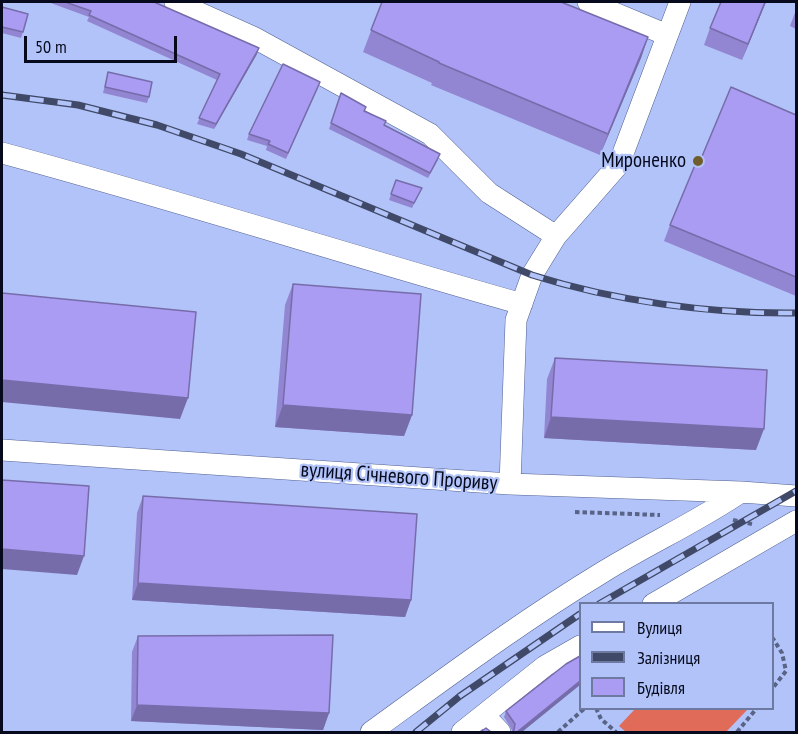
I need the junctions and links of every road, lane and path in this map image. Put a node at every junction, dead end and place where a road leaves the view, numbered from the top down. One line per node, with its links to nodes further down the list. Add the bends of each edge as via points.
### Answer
1 (175, 2): 6 (street, via 253,37 430,134 489,193)
2 (588, 2): 4 (street)
3 (680, 2): 4 (street)
4 (667, 35): 6 (street, via 619,164)
5 (2, 153): 7 (street)
6 (556, 236): 7 (street, via 532,275)
7 (522, 304): 9 (street, via 516,320)
8 (2, 450): 9 (street, вулиця Січневого Прориву)
9 (510, 484): 10 (street, вулиця Січневого Прориву)
10 (741, 492): 11 (street, вулиця Січневого Прориву); 21 (street, via 603,571 490,645)
11 (796, 496)
12 (796, 521): 13 (street)
13 (655, 602)
14 (774, 640): 16 (path, via 786,671)
15 (579, 647): 20 (street, via 545,666)
16 (774, 686)
17 (583, 710): 24 (path)
18 (597, 710): 25 (path)
19 (755, 710): 26 (path)
20 (484, 715): 22 (street); 23 (street)
21 (371, 732)
22 (462, 732)
23 (500, 732)
24 (558, 732)
25 (616, 732)
26 (737, 732)

